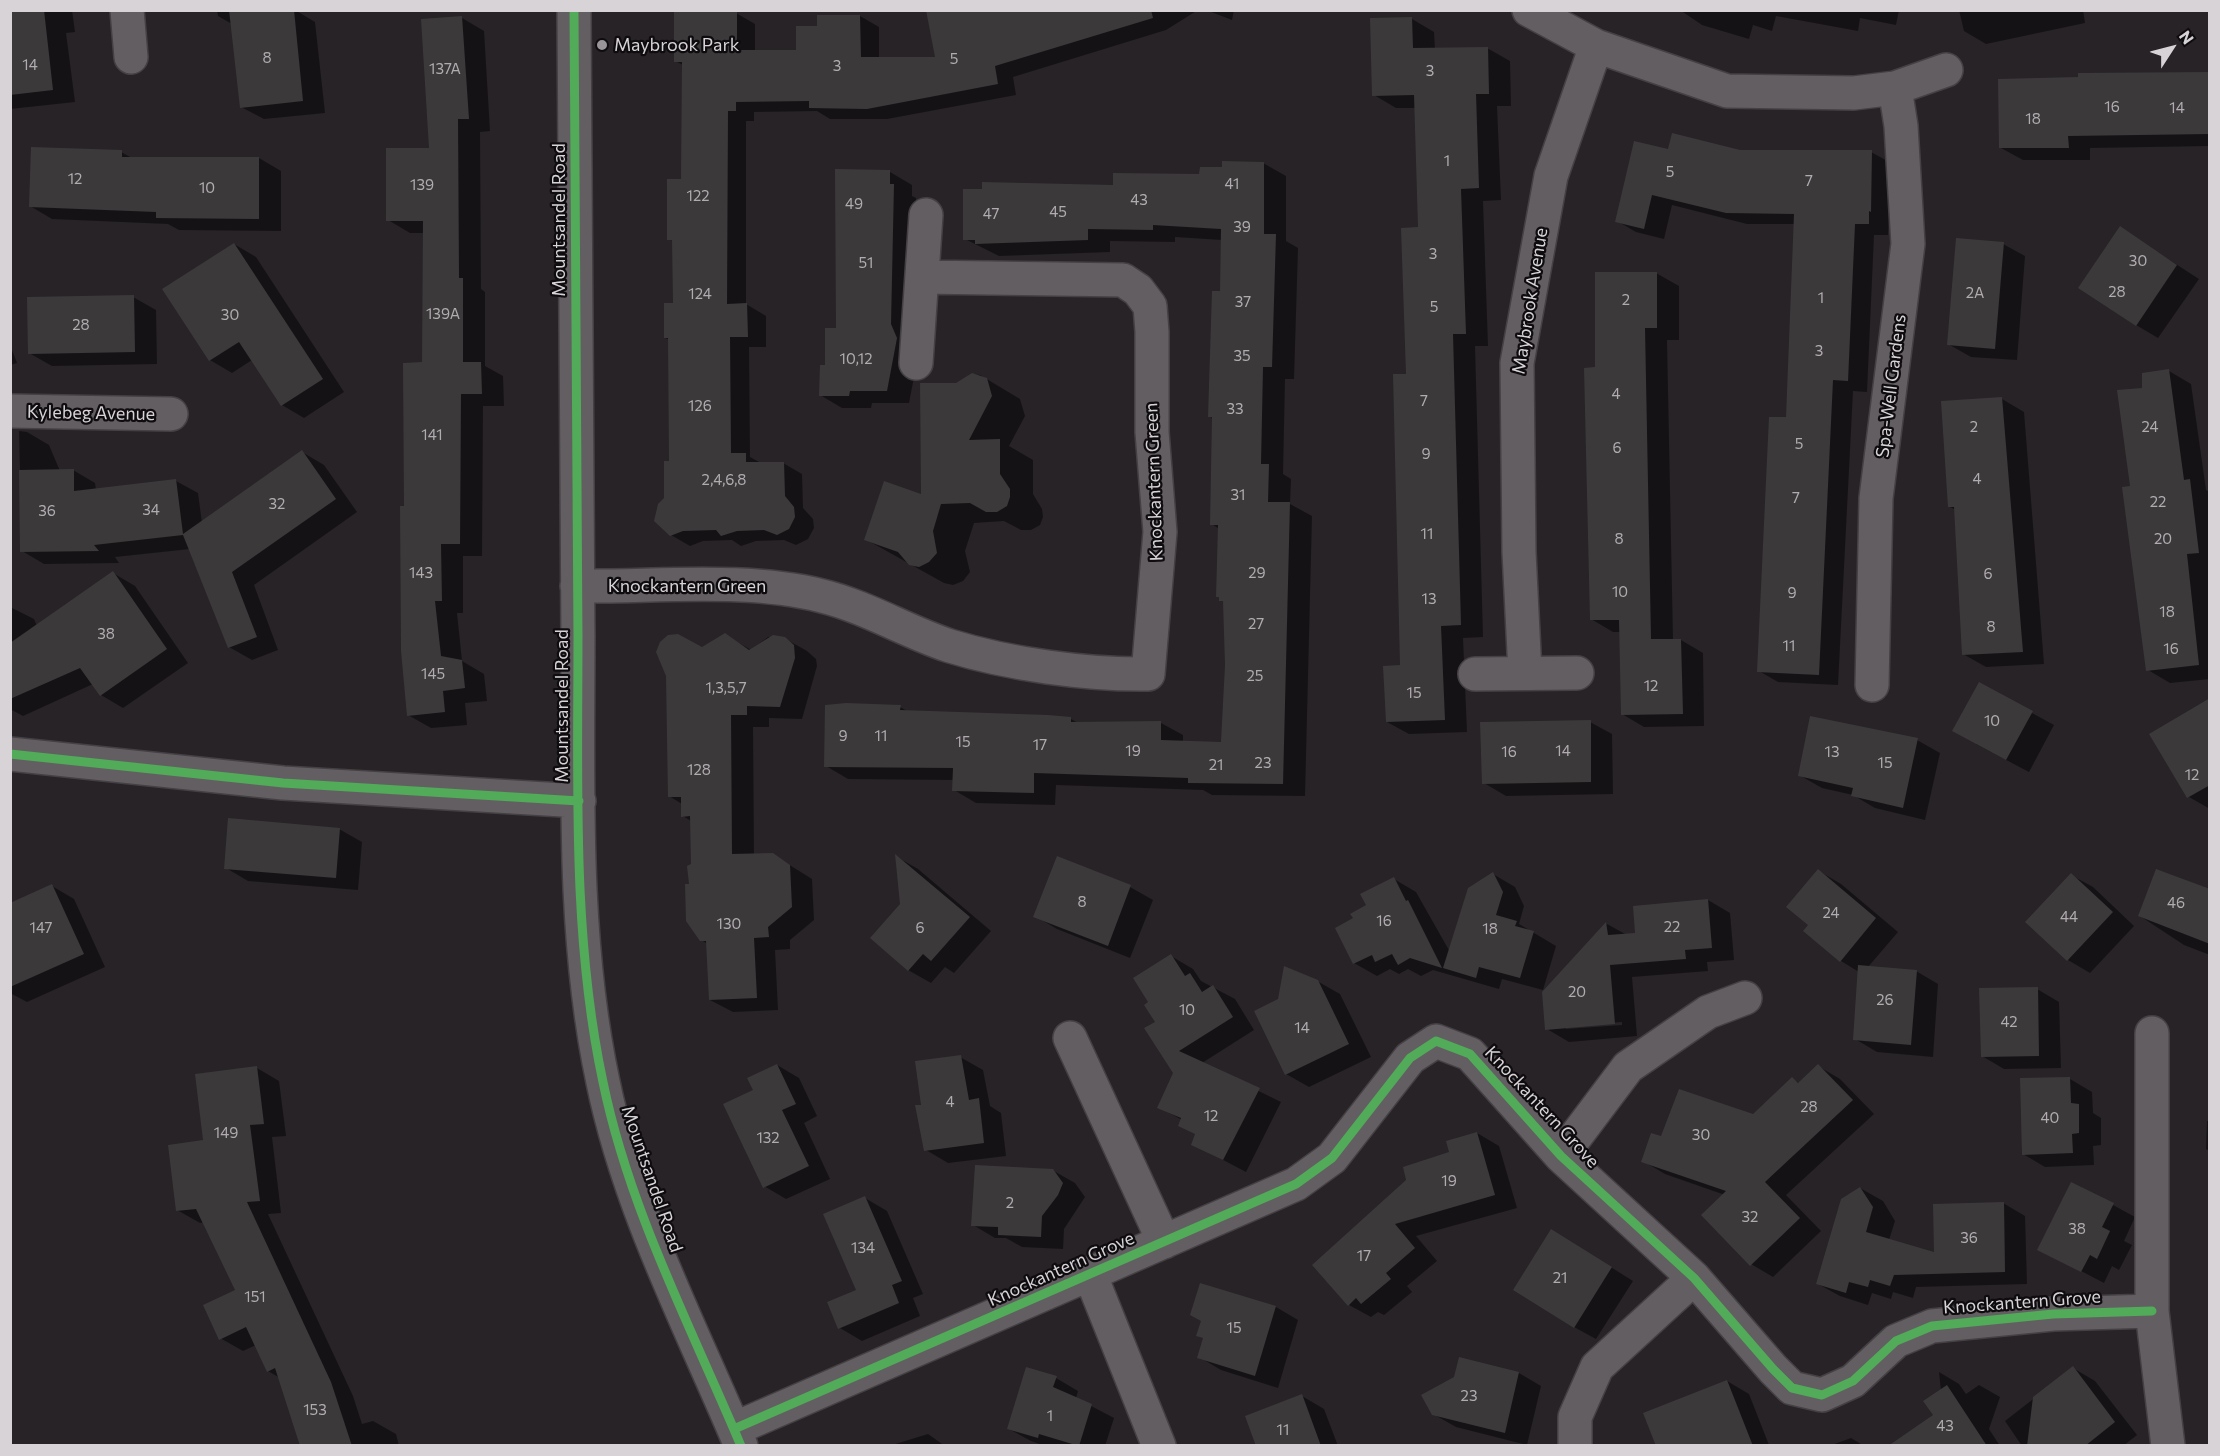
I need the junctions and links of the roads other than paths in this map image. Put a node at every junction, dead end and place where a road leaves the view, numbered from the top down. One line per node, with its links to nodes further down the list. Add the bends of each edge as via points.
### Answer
1 (127, 10): 5 (street)
2 (574, 10): 13 (street, Mountsandel Road)
3 (1529, 10): 4 (street)
4 (1596, 46): 7 (street, via 1727,91 1854,93); 16 (street, Maybrook Avenue, via 1551,176 1517,363)
5 (131, 57)
6 (1946, 70): 7 (street)
7 (1894, 88): 17 (street, Spa-Well Gardens, via 1901,126 1908,244 1876,498)
8 (926, 215): 9 (street)
9 (922, 276): 10 (street); 13 (street, Knockantern Green, via 1123,280 1138,290 1150,306 1152,432 1160,532 1148,674 1117,674 997,658 948,645 825,597 779,586)
10 (916, 363)
11 (10, 411): 12 (street, Kylebeg Avenue)
12 (171, 414)
13 (577, 586): 19 (street, Mountsandel Road)
14 (1577, 672): 16 (street)
15 (1475, 674): 16 (street)
16 (1524, 674)
17 (1872, 686)
18 (10, 754): 19 (street, via 297,784)
19 (579, 801): 28 (street, Mountsandel Road, via 588,1000 603,1084 646,1224)
20 (1745, 998): 23 (street, Knockantern Grove, via 1708,1012 1628,1066)
21 (2152, 1033): 27 (street)
22 (1070, 1038): 24 (street, Knockantern Grove)
23 (1561, 1156): 24 (street, Knockantern Grove, via 1470,1054 1436,1041 1410,1058 1332,1158 1296,1184); 26 (street, Knockantern Grove)
24 (1164, 1242): 25 (street, Knockantern Grove)
25 (1090, 1274): 28 (street, Knockantern Grove); 29 (street, Knockantern Grove)
26 (1694, 1278): 27 (street, Knockantern Grove, via 1792,1388 1822,1395 1853,1381 1896,1341 1932,1326 2053,1314); 30 (street, via 1597,1367 1575,1418)
27 (2152, 1311): 31 (street)
28 (738, 1437)
29 (1159, 1446)
30 (1575, 1446)
31 (2168, 1446)

